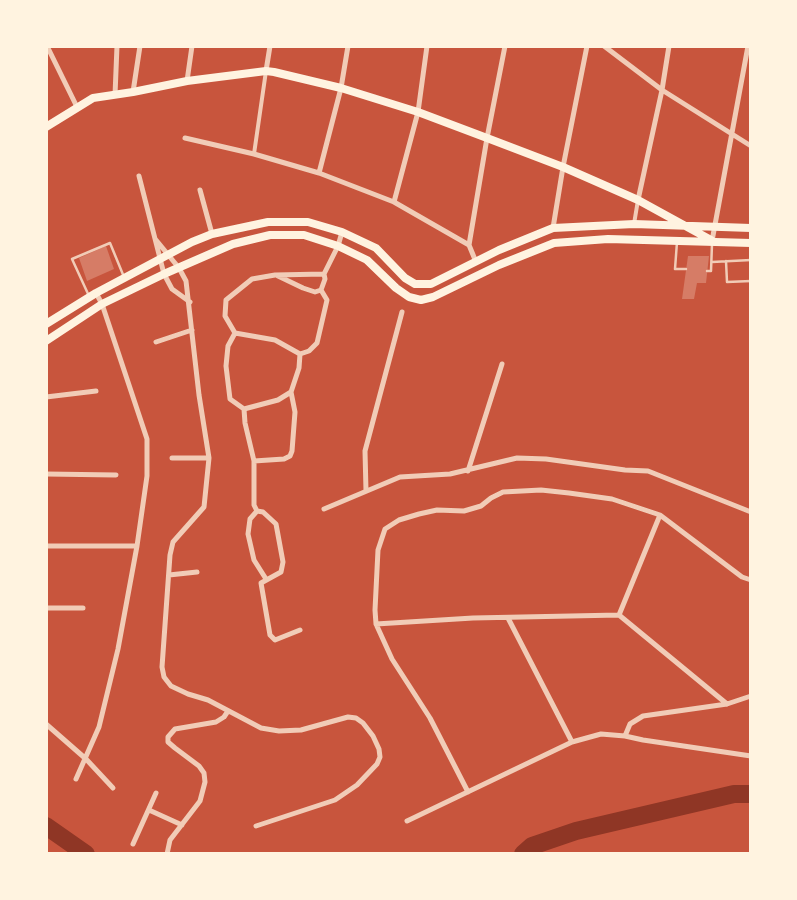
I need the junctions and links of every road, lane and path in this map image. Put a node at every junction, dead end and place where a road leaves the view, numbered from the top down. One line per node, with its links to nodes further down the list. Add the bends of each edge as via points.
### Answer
1 (47, 46): 19 (street)
2 (117, 46): 18 (street)
3 (140, 46): 17 (street)
4 (192, 46): 14 (street)
5 (270, 46): 13 (street)
6 (348, 46): 15 (street)
7 (427, 46): 20 (street)
8 (505, 46): 24 (street)
9 (587, 46): 27 (street)
10 (604, 46): 16 (street)
11 (669, 46): 16 (street)
12 (748, 46): 22 (street)
13 (266, 71): 14 (main road); 15 (main road); 26 (street)
14 (187, 81): 17 (main road)
15 (341, 88): 20 (main road); 28 (street)
16 (662, 90): 22 (street); 31 (street)
17 (133, 92): 18 (main road)
18 (115, 95): 19 (main road, via 93,98)
19 (78, 107): 21 (main road)
20 (418, 112): 24 (main road); 32 (street)
21 (46, 127)
22 (733, 135): 25 (street); 35 (street)
23 (185, 138): 26 (street)
24 (487, 138): 27 (main road); 44 (street)
25 (751, 146)
26 (254, 154): 28 (street)
27 (563, 167): 31 (main road); 36 (street)
28 (319, 173): 32 (street)
29 (139, 176): 40 (street)
30 (200, 190): 39 (street)
31 (638, 200): 33 (street); 34 (main road)
32 (394, 202): 44 (street)
33 (634, 224): 34 (main road); 36 (main road)
34 (689, 227): 35 (main road); 42 (main road)
35 (714, 227): 37 (main road); 42 (street)
36 (553, 228): 50 (main road)
37 (751, 228)
38 (342, 232): 39 (main road, via 308,222 268,222); 45 (street); 50 (main road, via 376,248 415,284 431,284)
39 (212, 234): 46 (main road)
40 (156, 240): 46 (street); 48 (street)
41 (677, 240): 42 (main road); 45 (main road, via 608,239 554,243 421,300 409,298 367,260); 53 (lane, via 675,269)
42 (712, 241): 43 (main road); 51 (lane)
43 (751, 243)
44 (469, 245): 50 (street)
45 (338, 246): 52 (main road, via 304,235 270,234 233,244); 56 (street)
46 (168, 255): 48 (main road); 52 (street)
47 (751, 260): 49 (lane)
48 (159, 261): 55 (street); 58 (main road)
49 (726, 261): 51 (lane); 59 (lane, via 727,282)
50 (476, 262)
51 (712, 262): 54 (lane, via 711,271)
52 (179, 268): 55 (main road); 62 (street, via 186,281)
53 (686, 270)
54 (708, 271)
55 (164, 274): 62 (street, via 172,289); 63 (main road)
56 (324, 274): 57 (street); 60 (street, via 326,279)
57 (275, 275): 60 (street, via 315,292); 67 (street, via 252,279 226,300 225,316)
58 (125, 278): 61 (main road); 61 (lane, via 110,243 72,259)
59 (751, 281)
60 (322, 290): 70 (street, via 327,300 317,342 309,351)
61 (93, 295): 63 (street); 65 (main road)
62 (190, 302): 66 (street)
63 (102, 304): 68 (main road); 88 (street, via 148,439)
64 (402, 312): 82 (street, via 365,451)
65 (46, 324)
66 (192, 330): 69 (street); 77 (street)
67 (235, 333): 70 (street, via 274,340); 75 (street, via 228,346 226,366 230,399)
68 (47, 340)
69 (156, 342)
70 (300, 354): 73 (street)
71 (502, 364): 79 (street)
72 (96, 391): 74 (street)
73 (291, 392): 75 (street, via 278,400); 78 (street, via 295,412 290,456)
74 (46, 398)
75 (244, 409): 78 (street)
76 (172, 458): 77 (street)
77 (208, 458): 90 (street, via 204,507 173,542)
78 (254, 461): 84 (street, via 254,505)
79 (468, 471): 82 (street, via 400,477); 85 (street, via 517,458 648,471)
80 (46, 474): 81 (street)
81 (116, 475)
82 (366, 491): 83 (street)
83 (324, 509)
84 (257, 511): 91 (street, via 250,519 248,534 254,560); 91 (street, via 263,512 276,524 283,562 281,572)
85 (751, 512)
86 (660, 516): 92 (street, via 742,577); 95 (street); 97 (street, via 612,499 519,490 504,492 481,506 464,511 437,510 399,520 385,529 378,550)
87 (46, 546): 88 (street)
88 (138, 546): 106 (street, via 99,727)
89 (197, 572): 90 (street)
90 (169, 575): 101 (street, via 164,677 171,686)
91 (266, 579): 98 (street, via 260,583 270,635 275,640)
92 (751, 580)
93 (46, 608): 94 (street)
94 (84, 608)
95 (619, 615): 96 (street); 100 (street)
96 (508, 618): 97 (street); 104 (street)
97 (376, 624): 109 (street, via 392,659 430,718)
98 (300, 630)
99 (751, 696): 100 (street)
100 (727, 704): 103 (street, via 643,716 630,724)
101 (228, 710): 113 (street, via 216,722 175,729 168,737 168,742 204,773 200,801); 114 (street, via 261,728 279,731 301,730 348,717 356,718 364,723 379,749 377,764 357,786 335,800)
102 (46, 724): 106 (street)
103 (625, 736): 104 (street, via 601,734); 105 (street)
104 (572, 742): 109 (street)
105 (751, 756)
106 (86, 759): 107 (street); 108 (street)
107 (76, 779)
108 (113, 788)
109 (468, 792): 112 (street)
110 (156, 793): 111 (street)
111 (148, 810): 113 (street); 115 (street)
112 (407, 821)
113 (182, 825): 116 (street, via 170,840)
114 (256, 826)
115 (134, 844)
116 (167, 854)

